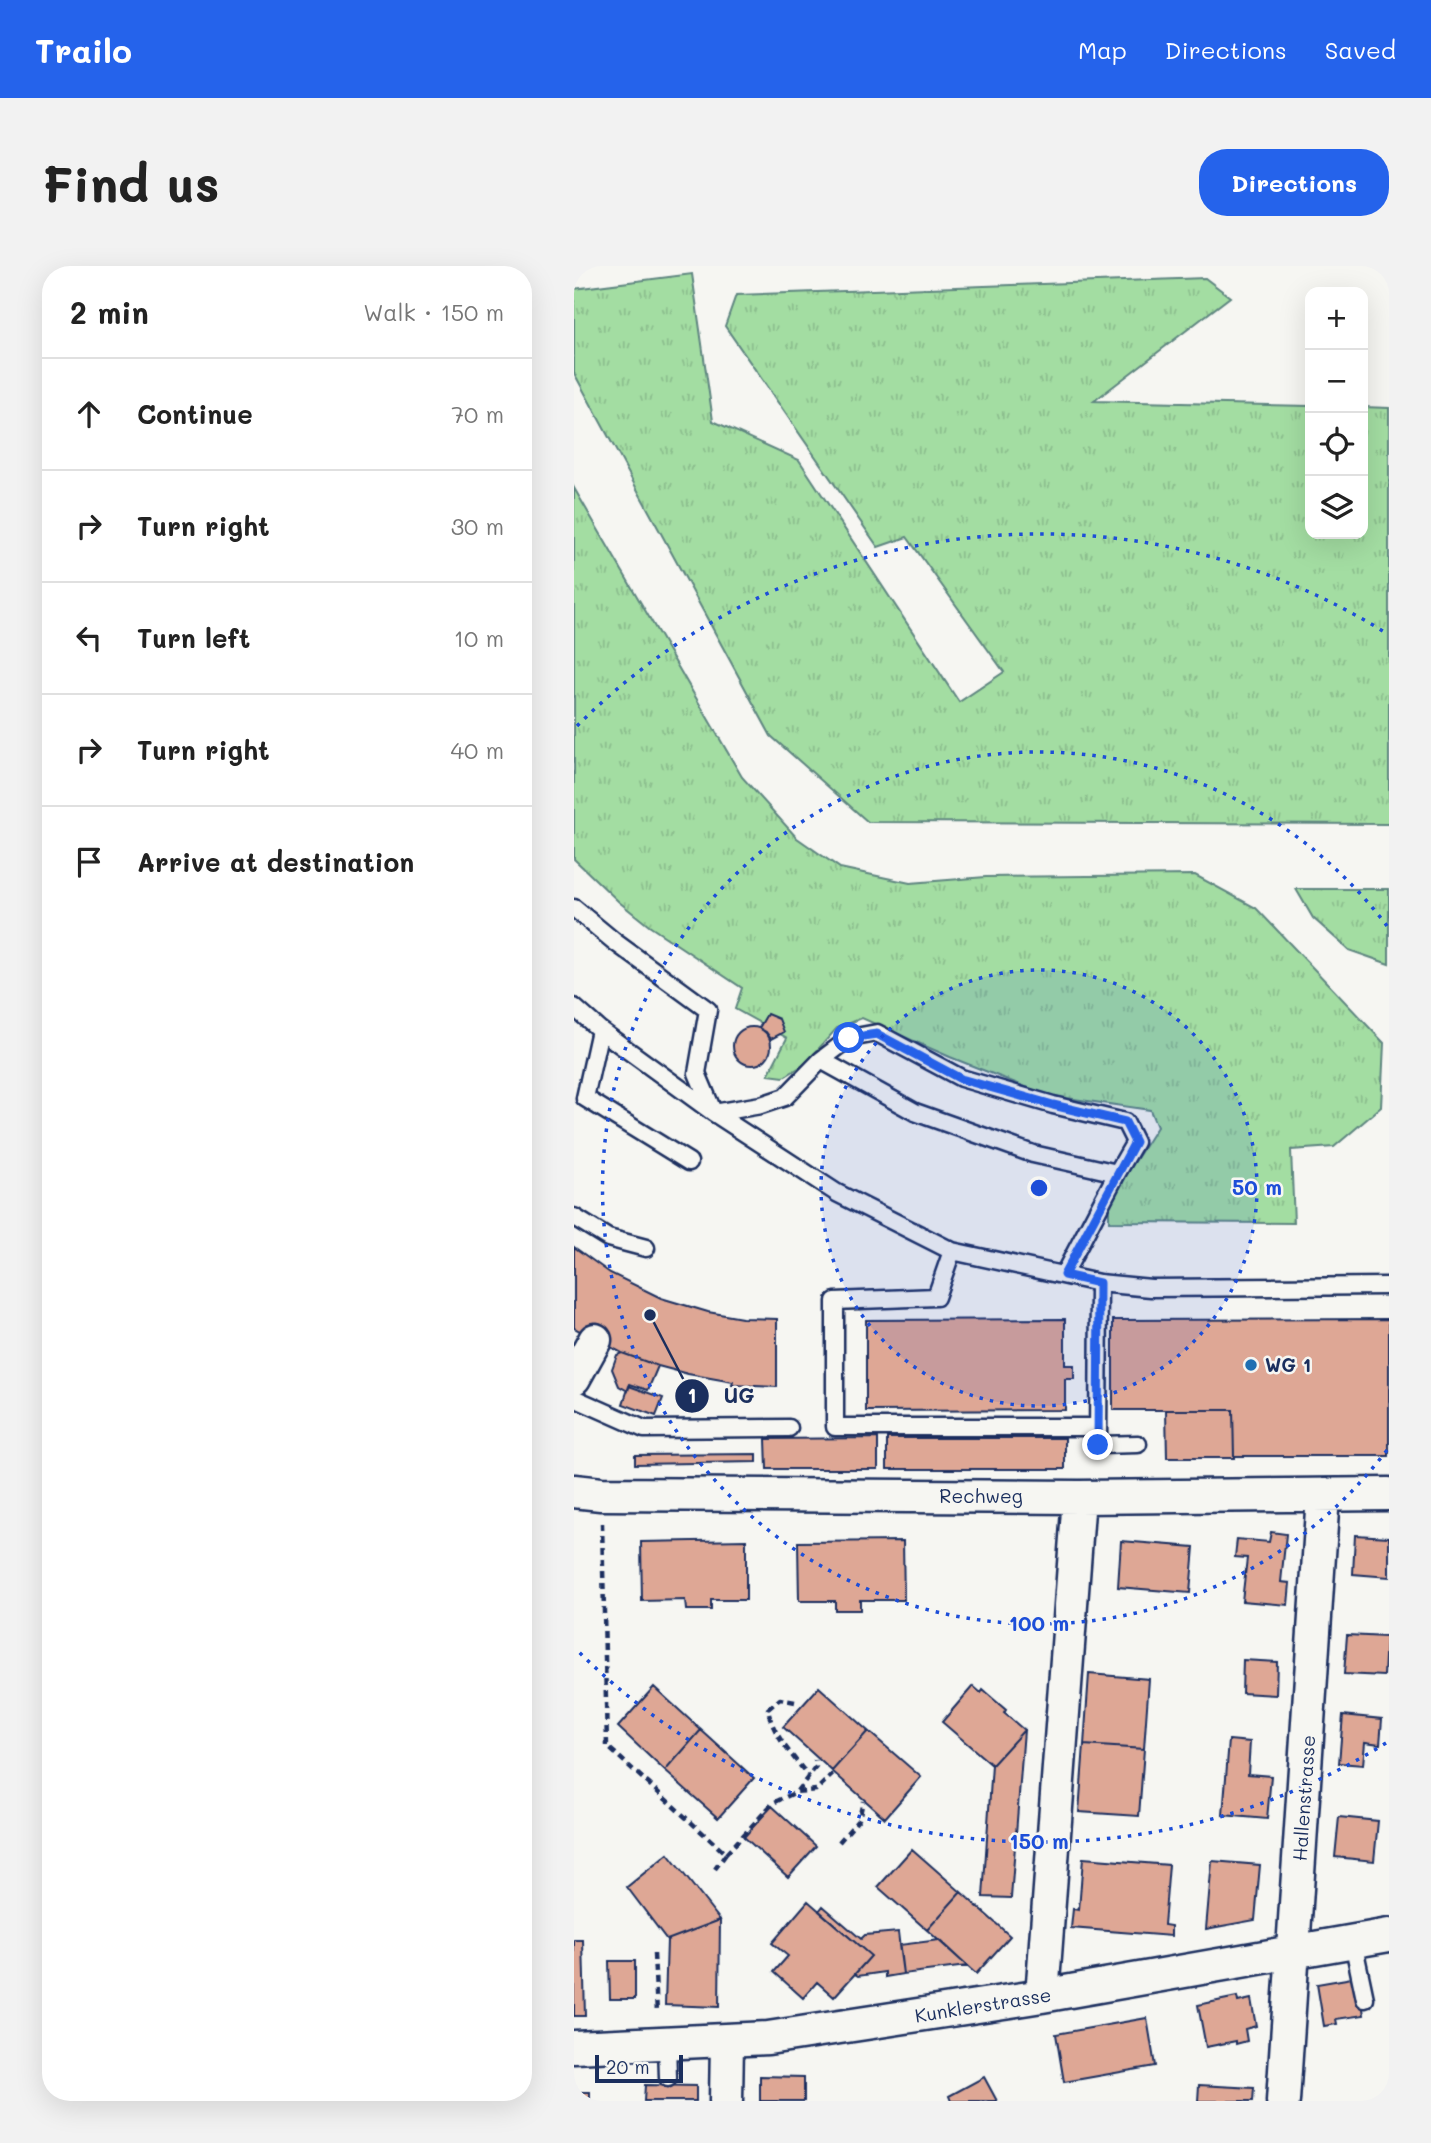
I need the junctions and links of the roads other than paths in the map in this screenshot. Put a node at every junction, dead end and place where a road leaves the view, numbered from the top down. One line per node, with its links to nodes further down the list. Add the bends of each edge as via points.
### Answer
1 (574, 908): 5 (lane, via 708,1010 697,1073)
2 (574, 1007): 3 (lane)
3 (600, 1030): 5 (lane); 6 (lane, via 585,1098)
4 (821, 1060): 5 (lane, via 785,1097); 7 (lane, via 915,1112 1033,1154); 7 (lane, via 849,1038 877,1034 961,1079 1125,1122 1135,1142)
5 (714, 1113): 10 (lane, via 837,1193)
6 (689, 1161)
7 (1117, 1173): 11 (lane)
8 (574, 1217): 9 (lane, via 608,1238)
9 (646, 1248)
10 (952, 1251): 11 (lane); 17 (lane, via 936,1297 835,1301 835,1427)
11 (1064, 1275): 12 (lane)
12 (1099, 1283): 13 (lane, via 1151,1288); 17 (lane)
13 (1389, 1286)
14 (596, 1340): 15 (street)
15 (574, 1378)
16 (574, 1398): 18 (lane, via 645,1429)
17 (1098, 1427): 19 (lane, via 1098,1445)
18 (789, 1428)
19 (1138, 1444)
20 (587, 1492): 23 (street, Rechweg)
21 (1389, 1494): 22 (street, Rechweg)
22 (1323, 1495): 23 (street, Rechweg); 26 (street, Hallenstrasse)
23 (1079, 1497): 27 (street)
24 (1389, 1935): 25 (street, Kunklerstrasse)
25 (1353, 1941): 26 (street, Kunklerstrasse); 28 (lane)
26 (1294, 1951): 27 (street, Kunklerstrasse); 34 (street, Hallenstrasse)
27 (1042, 1996): 30 (street, Kunklerstrasse)
28 (1365, 1999)
29 (662, 2030): 30 (street, Kunklerstrasse); 31 (street, Kunklerstrasse); 32 (lane)
30 (727, 2042): 33 (street)
31 (592, 2053)
32 (668, 2078)
33 (726, 2101)
34 (1283, 2101)

